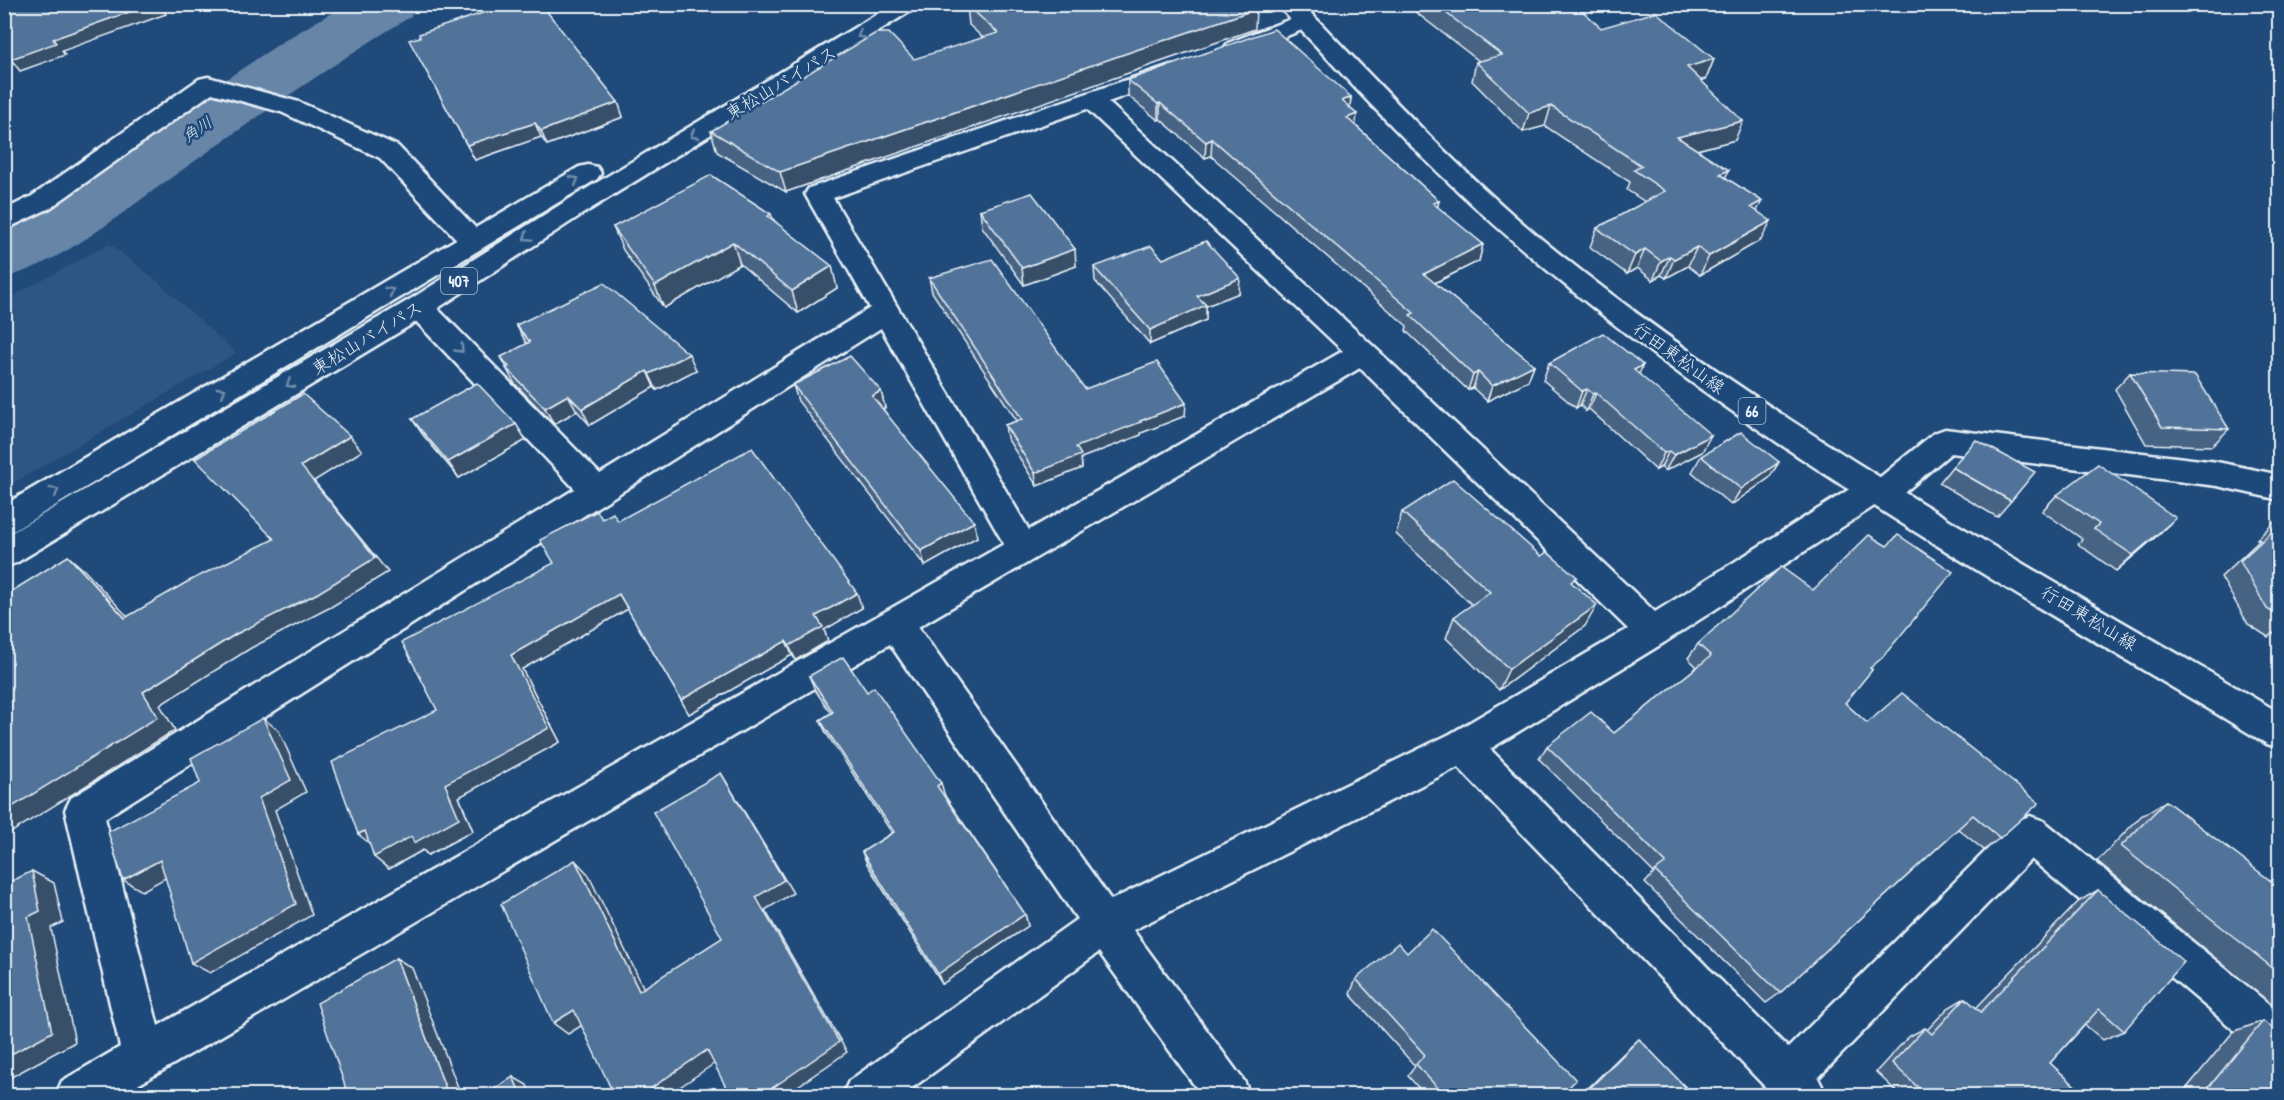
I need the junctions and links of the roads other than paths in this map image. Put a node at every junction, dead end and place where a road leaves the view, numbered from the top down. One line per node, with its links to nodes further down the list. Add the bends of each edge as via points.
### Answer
1 (870, 4): 6 (main road, 東松山バイパス / 407, one-way to 1)
2 (911, 4): 7 (main road, 東松山バイパス / 407, one-way to 7, via 575,207)
3 (1297, 13): 4 (main road, via 1281,33); 12 (main road, 行田東松山線 / 66, via 1448,168 1544,255 1725,392)
4 (1092, 100): 8 (main road, via 818,195); 9 (main road)
5 (4, 220): 6 (main road, via 41,202 85,173 208,84 279,103 389,152)
6 (474, 241): 13 (main road, 東松山バイパス / 407, one-way to 6)
7 (419, 307): 11 (main road, one-way to 11); 15 (main road, 東松山バイパス / 407, one-way to 15)
8 (887, 311): 11 (main road); 14 (main road)
9 (1363, 353): 14 (main road); 17 (main road)
10 (2280, 488): 12 (main road, via 2217,474 1945,441)
11 (597, 491): 22 (main road, via 84,810)
12 (1878, 492): 17 (main road); 18 (main road, 行田東松山線 / 66)
13 (4, 521)
14 (1024, 550): 16 (main road)
15 (4, 554)
16 (896, 624): 20 (main road); 22 (main road)
17 (1653, 632): 19 (main road)
18 (2280, 732)
19 (1463, 746): 20 (main road); 23 (main road)
20 (1104, 924): 25 (main road); 26 (main road)
21 (2280, 1041): 23 (main road, via 2030,834)
22 (144, 1057): 24 (main road)
23 (1796, 1087)
24 (77, 1095)
25 (864, 1095)
26 (1228, 1095)

